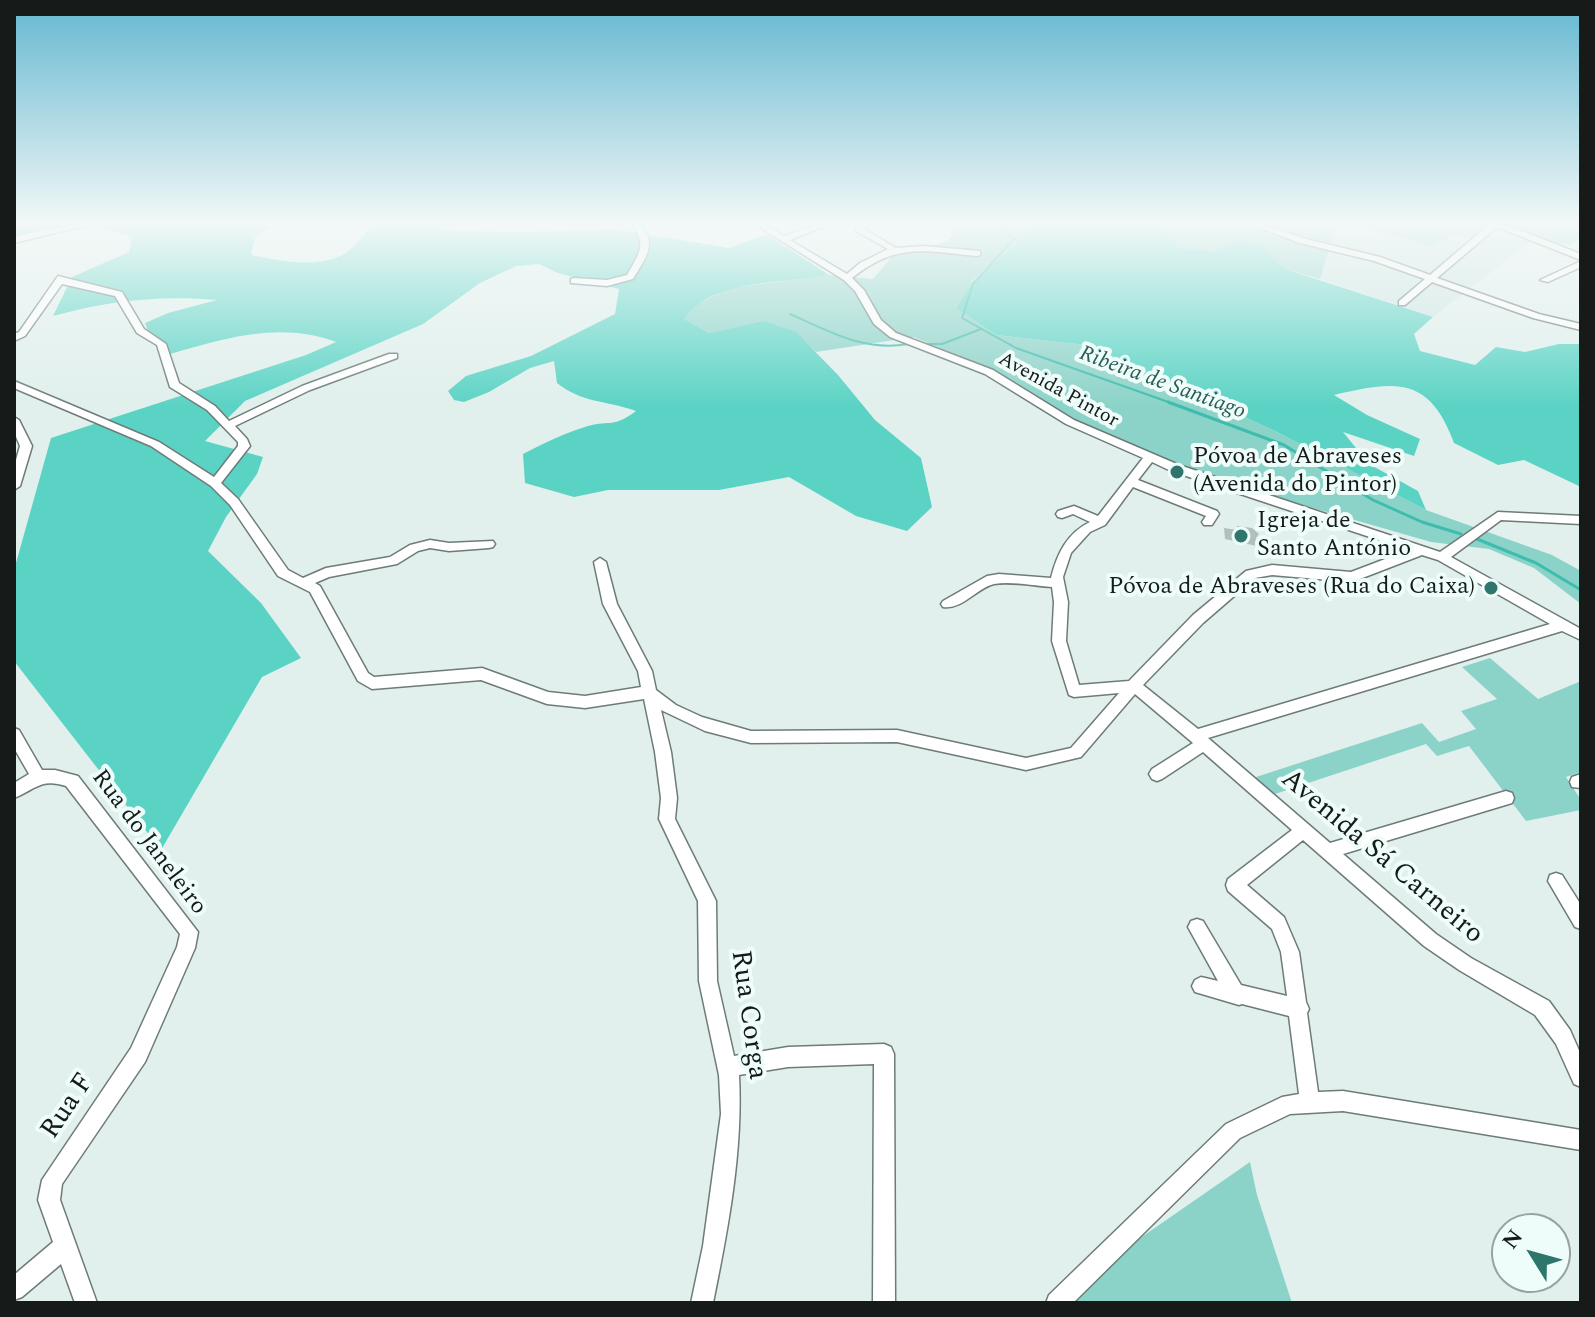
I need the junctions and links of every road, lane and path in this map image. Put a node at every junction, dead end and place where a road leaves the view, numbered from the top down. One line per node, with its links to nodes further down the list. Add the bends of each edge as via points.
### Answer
1 (56, 284): 8 (street)
2 (82, 284): 12 (street, via 119,294 140,331 161,344 174,385)
3 (853, 284): 14 (street, Avenida Pintor, via 877,322 893,335 989,372 1070,422)
4 (1426, 284): 6 (street)
5 (1451, 284): 7 (street)
6 (1402, 303)
7 (1581, 327)
8 (14, 338)
9 (393, 356): 12 (street, via 306,388)
10 (14, 384): 16 (street, via 155,444)
11 (14, 420): 13 (street)
12 (229, 425): 16 (street, via 244,446)
13 (20, 442): 17 (street)
14 (1149, 458): 15 (street); 23 (street, Avenida Pintor)
15 (1132, 482): 20 (street); 21 (street, via 1213,514)
16 (215, 483): 26 (street, via 283,573)
17 (14, 486)
18 (1062, 514): 20 (street, via 1074,510)
19 (1581, 520): 24 (street, via 1498,516)
20 (1101, 522): 27 (street, via 1065,551)
21 (1208, 522)
22 (489, 544): 26 (street, via 430,544 393,561 326,573)
23 (1422, 550): 24 (street, Avenida Pintor); 31 (street, via 1352,577 1272,570 1251,574)
24 (1442, 557): 29 (street, Avenida Pintor)
25 (600, 562): 32 (street, Rua Corga, via 610,604 645,671)
26 (303, 583): 32 (street, via 315,589 363,677 372,683 482,674 547,698 585,702)
27 (1058, 583): 28 (street, via 987,581); 31 (street, via 1059,641 1074,691)
28 (948, 604)
29 (1564, 625): 30 (street, Avenida Pintor); 34 (street)
30 (1581, 635)
31 (1133, 686): 32 (street, via 1076,753 1026,764 897,736 742,736 664,707); 34 (street, Avenida Sá Carneiro)
32 (649, 692): 48 (street, Rua Corga, via 663,752 667,819 707,901 708,981)
33 (14, 734): 36 (street)
34 (1200, 740): 35 (street); 39 (street, Avenida Sá Carneiro)
35 (1157, 774)
36 (37, 775): 37 (street); 44 (street, Rua do Janeleiro, via 55,774 72,781 189,932)
37 (14, 791)
38 (1506, 798): 40 (street)
39 (1304, 830): 40 (street, Avenida Sá Carneiro); 47 (street, via 1234,885 1278,923 1290,952)
40 (1327, 851): 49 (street, Avenida Sá Carneiro, via 1430,940 1542,1008 1563,1037)
41 (1556, 881): 42 (street)
42 (1581, 921)
43 (1197, 927): 46 (street)
44 (186, 948): 52 (street, Rua F, via 138,1055 52,1180 49,1200)
45 (1201, 986): 46 (street)
46 (1241, 997): 47 (street)
47 (1300, 1009): 50 (street)
48 (728, 1067): 55 (street, Rua Corga, via 731,1114); 56 (street, via 788,1057 884,1054)
49 (1581, 1077)
50 (1310, 1103): 51 (street, via 1343,1101); 57 (street, via 1289,1104 1233,1131)
51 (1581, 1140)
52 (65, 1247): 53 (street); 54 (street, Rua F)
53 (14, 1289)
54 (86, 1303)
55 (702, 1303)
56 (884, 1303)
57 (1057, 1303)

